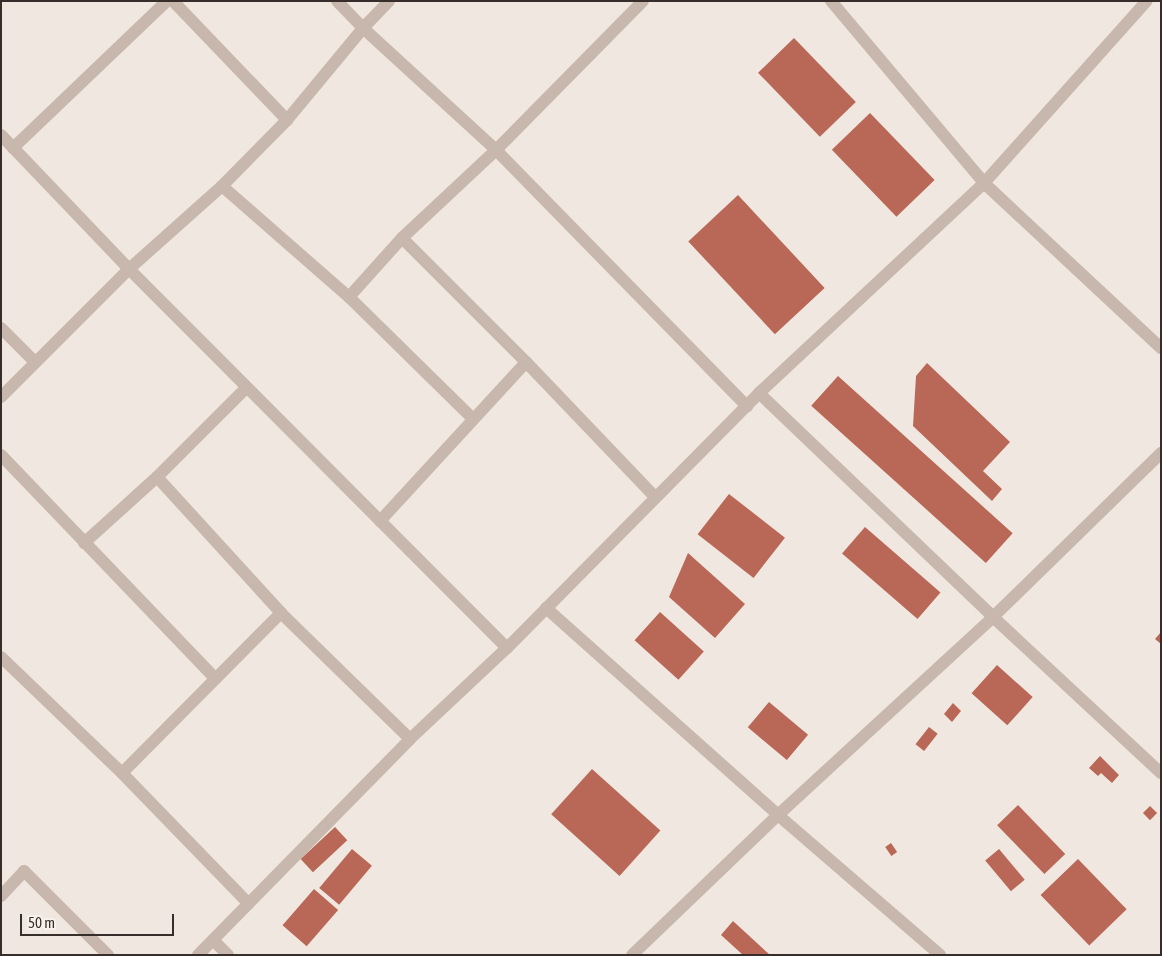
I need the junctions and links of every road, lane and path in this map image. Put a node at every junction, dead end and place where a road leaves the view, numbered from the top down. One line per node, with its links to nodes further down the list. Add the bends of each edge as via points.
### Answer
1 (167, 1): 11 (street)
2 (173, 1): 9 (street)
3 (337, 1): 8 (street)
4 (388, 1): 8 (street)
5 (643, 1): 12 (street)
6 (831, 1): 13 (street)
7 (1147, 1): 13 (street)
8 (363, 28): 9 (street); 12 (street)
9 (287, 120): 14 (street)
10 (1, 135): 11 (street)
11 (13, 148): 16 (street)
12 (496, 150): 15 (street); 25 (street)
13 (984, 182): 19 (street); 23 (street)
14 (222, 186): 16 (street); 17 (street)
15 (402, 238): 17 (street); 21 (street)
16 (129, 269): 20 (street); 22 (street)
17 (349, 296): 26 (street)
18 (1, 328): 20 (street)
19 (1161, 348)
20 (35, 362): 24 (street)
21 (526, 362): 26 (street); 30 (street)
22 (246, 388): 29 (street); 31 (street)
23 (759, 393): 25 (street); 35 (street)
24 (1, 397)
25 (747, 406): 30 (street)
26 (472, 418): 31 (street)
27 (1161, 453): 35 (street)
28 (1, 455): 32 (street)
29 (157, 477): 32 (street); 34 (street)
30 (655, 496): 33 (street)
31 (380, 521): 36 (street)
32 (84, 543): 38 (street)
33 (546, 608): 36 (street); 42 (street)
34 (281, 613): 38 (street); 39 (street)
35 (993, 617): 41 (street); 42 (street)
36 (507, 648): 39 (street)
37 (1, 657): 40 (street)
38 (216, 679): 40 (street)
39 (410, 739): 44 (street)
40 (122, 773): 44 (street)
41 (1161, 773)
42 (778, 815): 49 (street); 50 (street)
43 (1, 896): 46 (street, via 24,870)
44 (250, 904): 45 (street)
45 (213, 940): 47 (street); 48 (street)
46 (108, 955)
47 (198, 955)
48 (228, 955)
49 (632, 955)
50 (940, 955)

